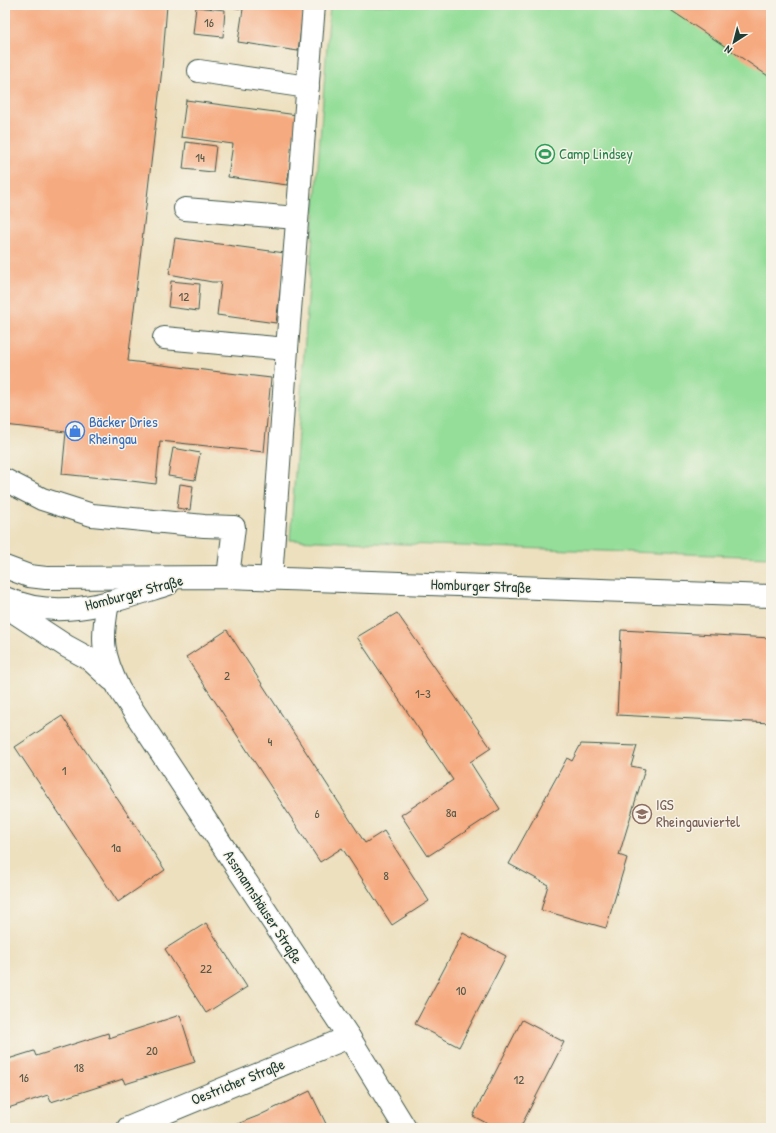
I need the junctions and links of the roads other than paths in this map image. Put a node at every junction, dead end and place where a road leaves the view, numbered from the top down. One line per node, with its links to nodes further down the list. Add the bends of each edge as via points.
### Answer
1 (314, 5): 3 (street)
2 (199, 71): 3 (street)
3 (308, 87): 5 (street)
4 (185, 208): 5 (street)
5 (297, 218): 7 (street)
6 (164, 338): 7 (street)
7 (287, 349): 12 (street)
8 (5, 480): 11 (street, via 42,499 92,516 234,527)
9 (5, 567): 10 (street, Homburger Straße, via 30,576 46,578)
10 (192, 577): 11 (street, Homburger Straße); 15 (street, Homburger Straße)
11 (228, 577): 12 (street, Homburger Straße)
12 (271, 579): 13 (street, Homburger Straße)
13 (771, 596)
14 (5, 598): 15 (street, Homburger Straße, via 32,607 67,610)
15 (108, 603): 17 (street, Assmannshäuser Straße, via 104,624 104,646 110,671)
16 (5, 606): 17 (street, Assmannshäuser Straße, via 88,658)
17 (119, 688): 18 (street, Assmannshäuser Straße)
18 (349, 1037): 19 (street, Oestricher Straße); 20 (street, Assmannshäuser Straße)
19 (128, 1128)
20 (405, 1128)

